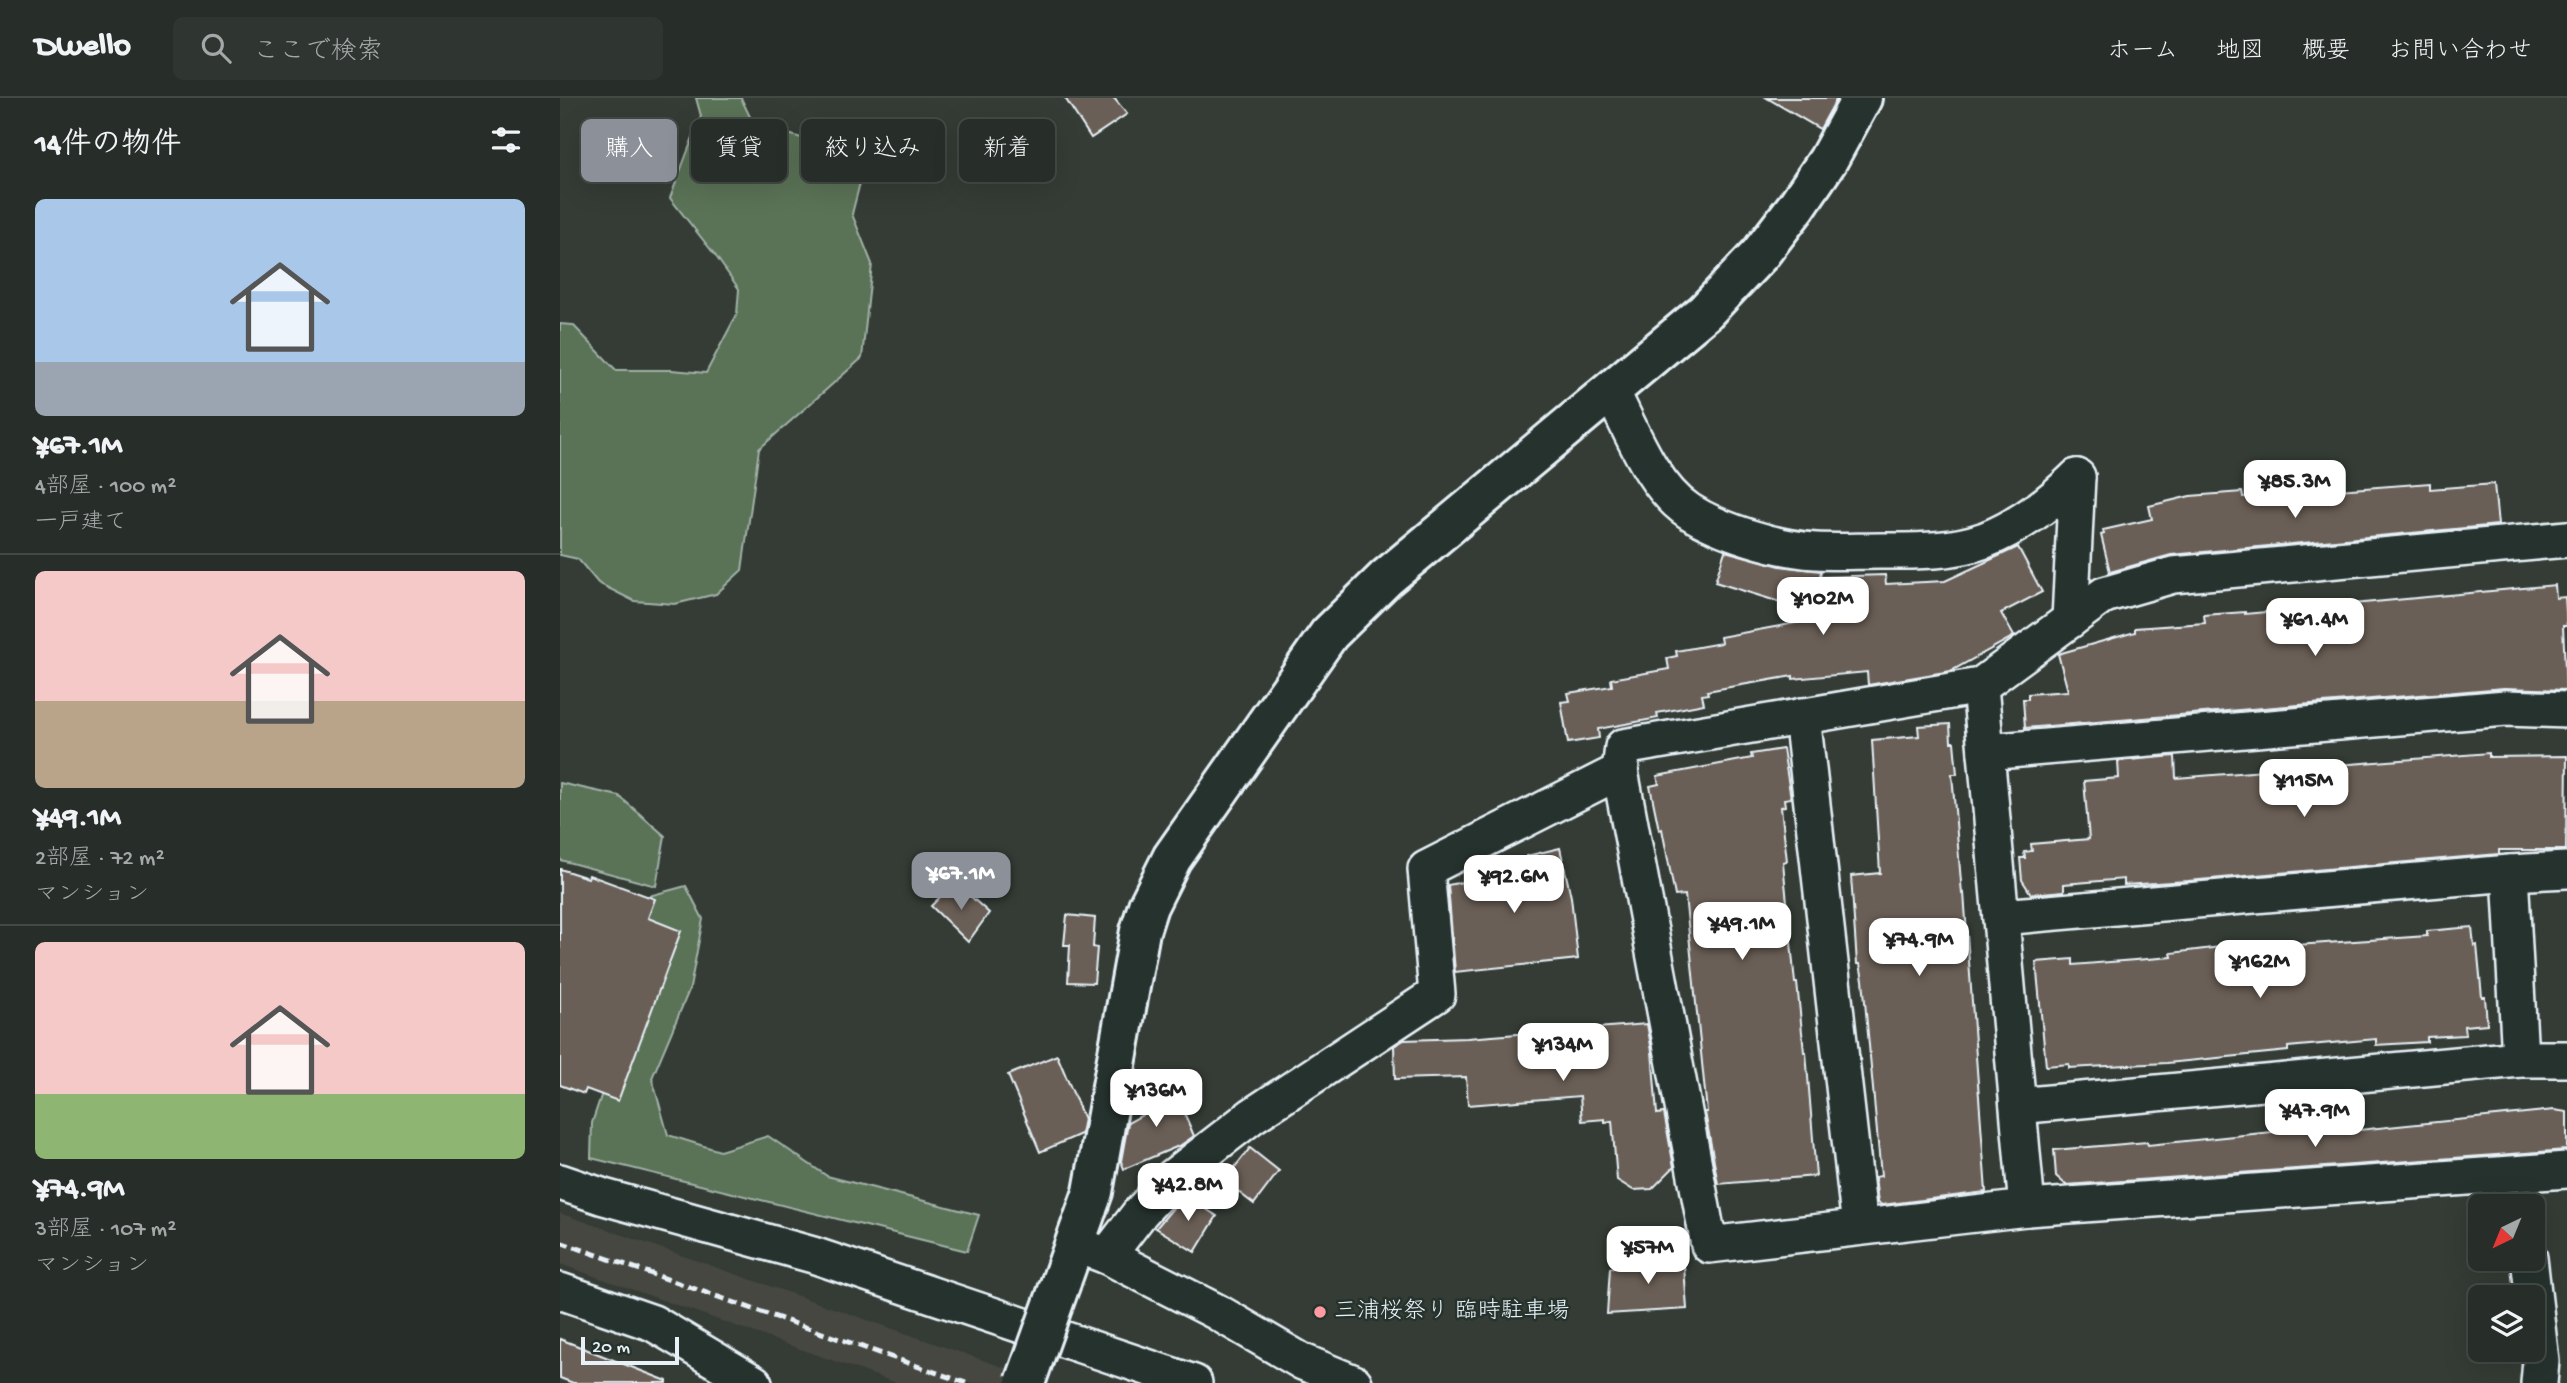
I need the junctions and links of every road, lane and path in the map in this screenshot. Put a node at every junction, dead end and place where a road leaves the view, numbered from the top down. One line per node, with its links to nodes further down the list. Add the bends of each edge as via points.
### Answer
1 (1863, 98): 2 (street, via 1828,160 1760,254 1705,312)
2 (1611, 391): 4 (street, via 1654,474 1688,510 1762,540 1813,551 1928,551 1984,540 2025,520 2077,477); 21 (street, via 1396,569 1345,617 1172,858 1140,931 1093,1192)
3 (2567, 539): 4 (street, via 2173,575 2104,595)
4 (2070, 620): 5 (street)
5 (1980, 686): 7 (street); 8 (street)
6 (2567, 710): 8 (street, via 2506,708)
7 (1802, 716): 9 (street, via 1623,747); 20 (street)
8 (1986, 752): 12 (street)
9 (1620, 771): 20 (street, via 1709,1245); 21 (street, via 1426,869 1437,994 1252,1116 1172,1177 1140,1213)
10 (2567, 870): 11 (street)
11 (2510, 873): 12 (street); 13 (street)
12 (2001, 916): 15 (street)
13 (2520, 1059): 14 (street); 15 (street)
14 (2567, 1059)
15 (2018, 1106): 19 (street)
16 (2567, 1170): 18 (street)
17 (560, 1182): 27 (street, via 813,1255)
18 (2521, 1191): 19 (street)
19 (2027, 1208): 20 (street)
20 (1860, 1227)
21 (1091, 1250): 26 (street, bridge, via 1061,1282); 28 (street, via 1217,1312 1303,1362)
22 (2531, 1271): 24 (street)
23 (560, 1291): 25 (street, via 653,1323)
24 (2549, 1371)
25 (754, 1383)
26 (1025, 1383)
27 (1194, 1383)
28 (1354, 1383)

